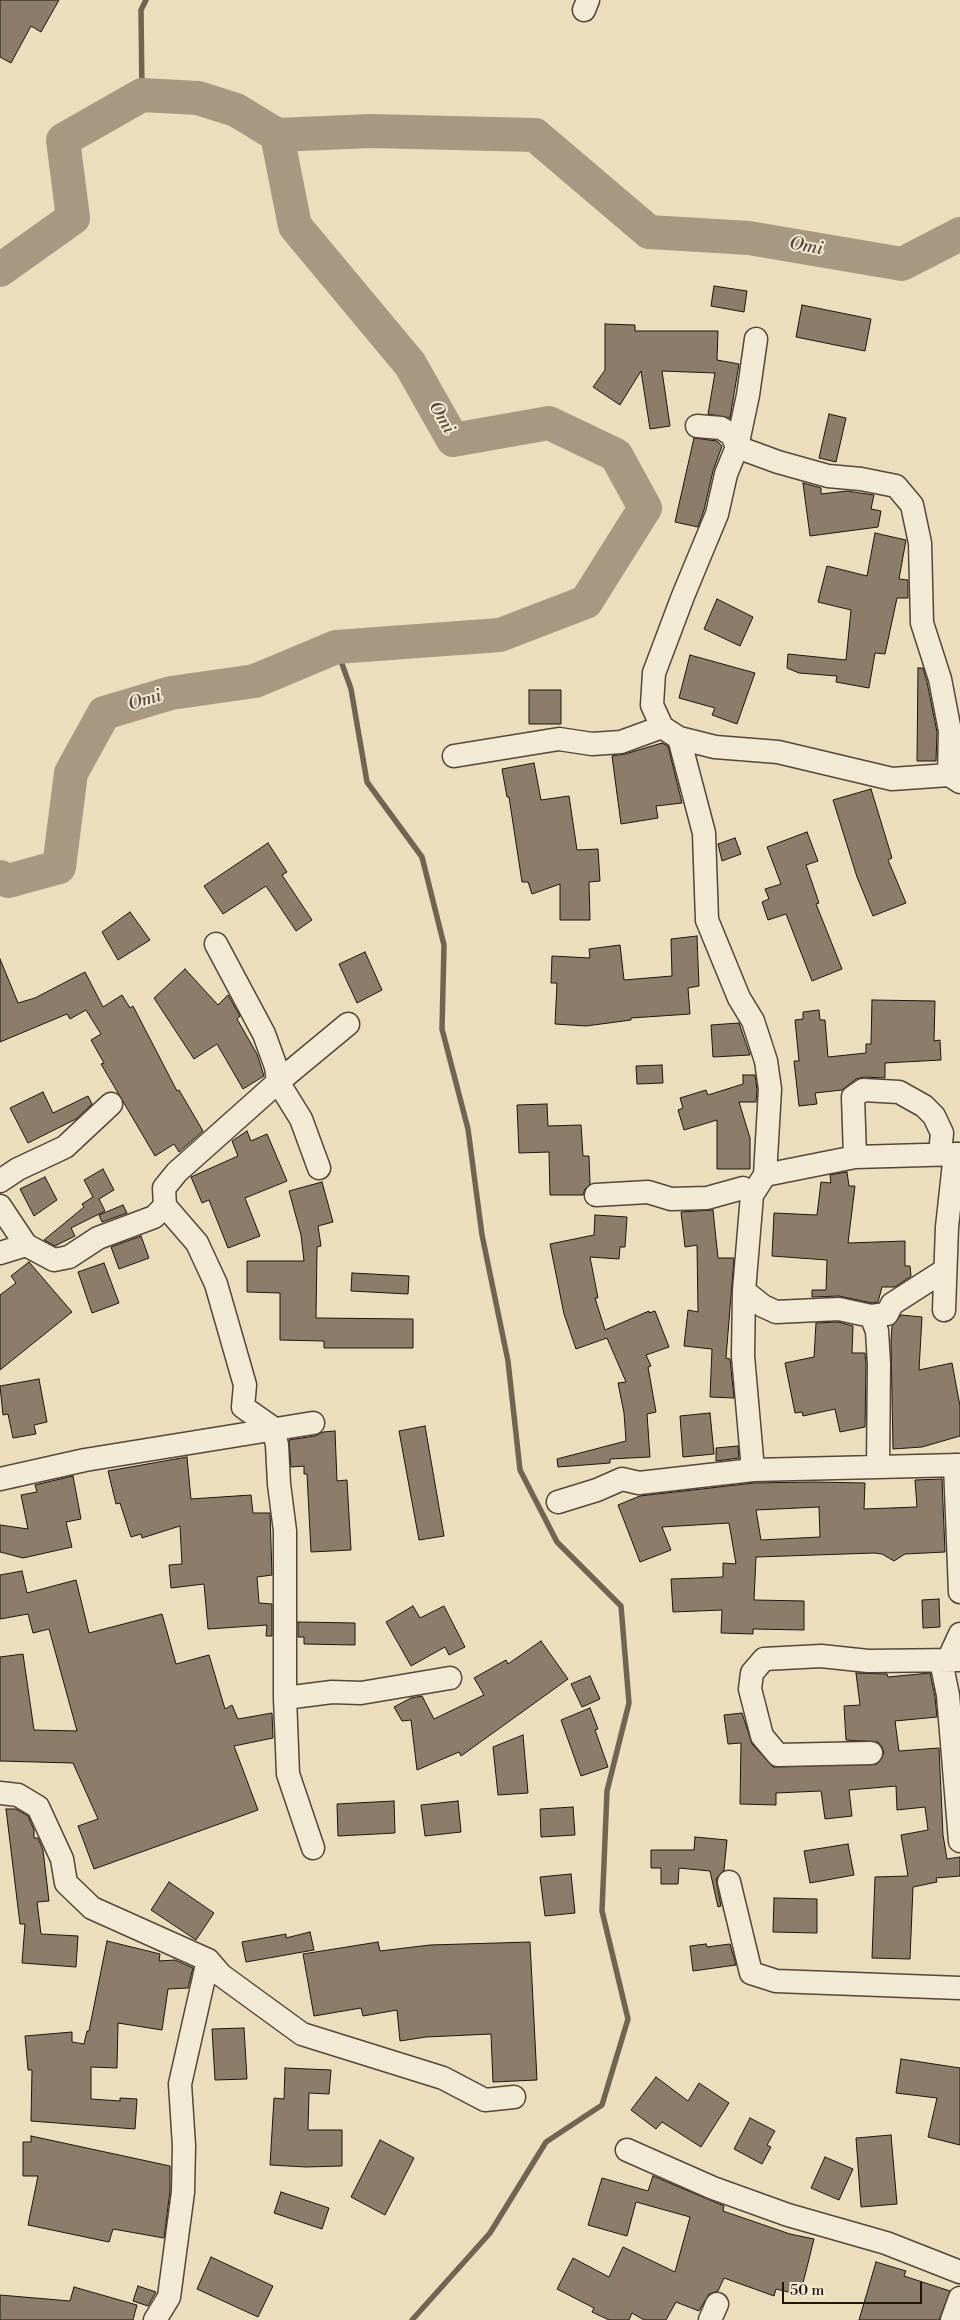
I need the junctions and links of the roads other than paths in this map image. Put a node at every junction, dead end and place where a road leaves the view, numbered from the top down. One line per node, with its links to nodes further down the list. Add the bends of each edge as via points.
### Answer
1 (756, 339): 3 (street)
2 (697, 426): 3 (street, via 720,428 732,436)
3 (737, 447): 4 (street, via 726,474 717,514 654,673 652,705); 6 (street, via 828,476 896,486 912,505 920,543 922,623 940,679)
4 (670, 733): 5 (street, via 592,744 559,739); 6 (street, via 715,747 778,752 892,779); 14 (street, via 704,833 707,920 739,998 753,1021 766,1061 770,1089)
5 (454, 756)
6 (955, 778)
7 (216, 944): 9 (street, via 264,1034)
8 (348, 1024): 9 (street)
9 (278, 1082): 13 (street, via 301,1118); 19 (street, via 177,1172 164,1188)
10 (111, 1104): 15 (street, via 65,1147)
11 (952, 1154): 12 (street); 12 (street, via 934,1116 924,1106 899,1092 863,1090 853,1097); 22 (street)
12 (855, 1157): 14 (street)
13 (318, 1168)
14 (765, 1175): 17 (street)
15 (0, 1181)
16 (596, 1195): 17 (street, via 648,1192 671,1199 707,1198 743,1188)
17 (752, 1195): 23 (street)
18 (0, 1206): 20 (street)
19 (165, 1206): 20 (street, via 154,1217 98,1238 69,1257 54,1260); 27 (street, via 197,1244 216,1284 245,1385 243,1407)
20 (26, 1245): 21 (street)
21 (0, 1253)
22 (946, 1270): 24 (street); 25 (street, via 892,1304 887,1314)
23 (744, 1291): 25 (street, via 776,1312 839,1309); 30 (street, via 743,1356)
24 (944, 1310)
25 (871, 1316): 29 (street, via 877,1331 880,1364)
26 (313, 1423): 27 (street)
27 (273, 1428): 31 (street, via 85,1460); 37 (street, via 285,1531)
28 (958, 1465): 29 (street); 33 (street)
29 (878, 1466): 30 (street)
30 (753, 1470): 32 (street, via 639,1483 622,1479)
31 (0, 1479)
32 (558, 1502)
33 (960, 1592)
34 (960, 1634): 35 (street)
35 (953, 1661): 38 (street, via 868,1661 821,1656 764,1659 752,1673 750,1689 762,1736 778,1755); 40 (street, via 943,1671 948,1695)
36 (450, 1678): 37 (street, via 361,1693 332,1692)
37 (285, 1698): 41 (street, via 288,1774)
38 (871, 1753)
39 (0, 1793): 43 (street, via 18,1795 38,1807 62,1859 66,1883 92,1908)
40 (960, 1841)
41 (313, 1848)
42 (729, 1882): 44 (street, via 751,1973 776,1981)
43 (208, 1960): 45 (street, via 221,1976 302,2034 443,2078 485,2100); 49 (street, via 180,2084 183,2192 169,2297)
44 (960, 1988)
45 (514, 2097)
46 (627, 2150): 47 (street, via 713,2188 788,2215 886,2243)
47 (960, 2272)
48 (960, 2298): 50 (street)
49 (155, 2320)
50 (952, 2320)

